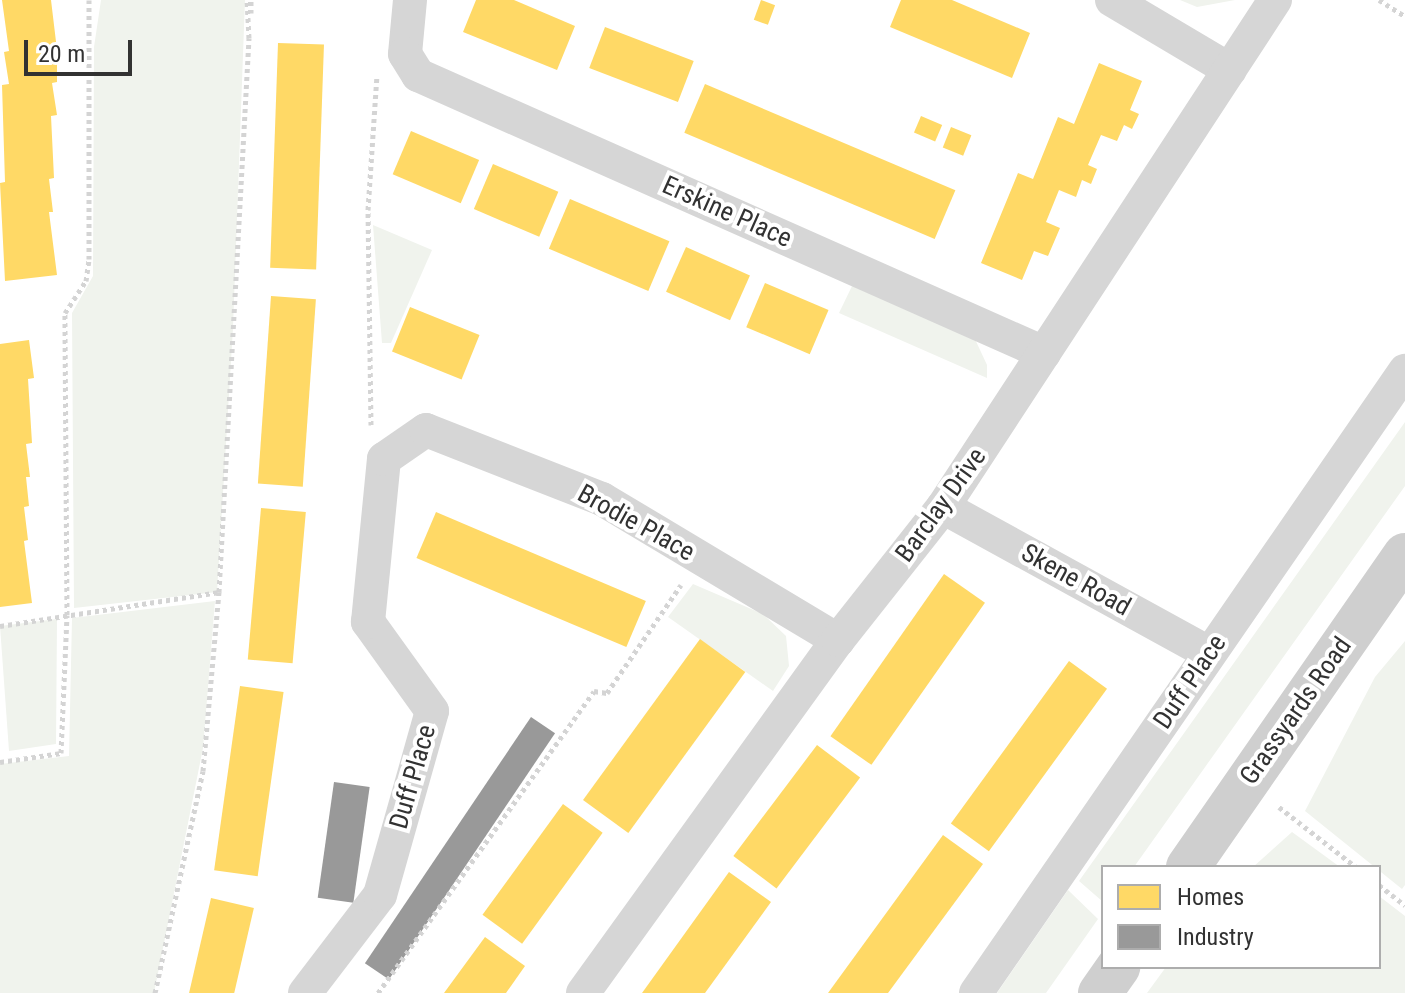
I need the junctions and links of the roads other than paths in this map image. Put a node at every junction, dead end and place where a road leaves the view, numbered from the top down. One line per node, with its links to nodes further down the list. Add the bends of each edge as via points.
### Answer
1 (410, 0): 5 (street, Erskine Place, via 404,37 412,69)
2 (1112, 0): 4 (street)
3 (1275, 0): 4 (street, Barclay Drive)
4 (1230, 70): 5 (street, Barclay Drive)
5 (1044, 353): 8 (street, Barclay Drive)
6 (1405, 371): 11 (street, Duff Place)
7 (384, 459): 10 (street, Brodie Place, via 426,430 602,499); 14 (street, Duff Place, via 368,622 432,711 380,895)
8 (943, 507): 10 (street, Barclay Drive); 11 (street, Skene Road)
9 (1405, 555): 12 (main road, Grassyards Road)
10 (838, 640): 15 (street, Barclay Drive)
11 (1209, 653): 16 (street, Duff Place)
12 (1189, 865)
13 (1117, 969): 17 (main road)
14 (305, 993)
15 (583, 993)
16 (976, 993)
17 (1100, 993)

